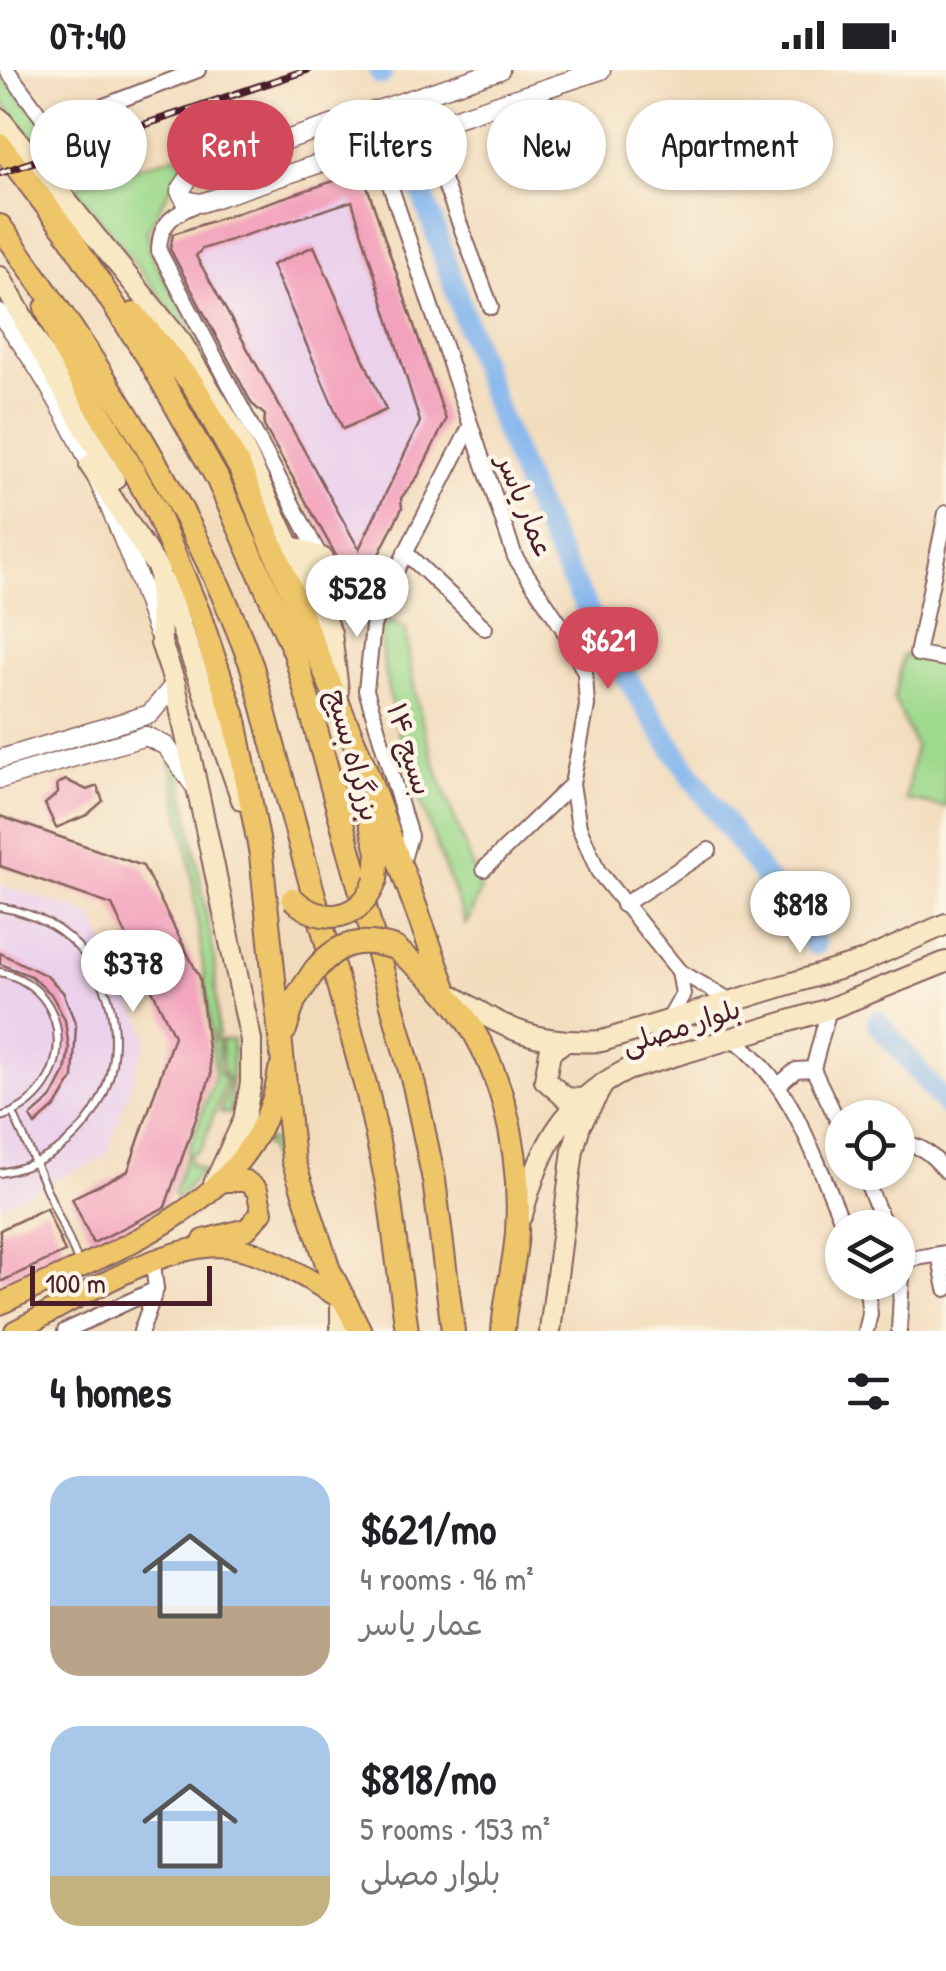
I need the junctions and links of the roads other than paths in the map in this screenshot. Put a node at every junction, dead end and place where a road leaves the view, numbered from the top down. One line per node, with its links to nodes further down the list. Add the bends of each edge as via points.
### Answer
1 (7, 70): 2 (street, via 49,127)
2 (198, 70)
3 (503, 70): 5 (street, via 502,88); 12 (street, via 194,170 180,192)
4 (600, 70): 5 (street)
5 (520, 97): 6 (street)
6 (467, 115)
7 (0, 119): 22 (main road, via 180,342)
8 (0, 145): 14 (highway, بزرگراه بسیج)
9 (314, 166): 12 (street)
10 (391, 190): 19 (street, عمار یاسر)
11 (447, 190): 17 (street)
12 (201, 203): 24 (street, via 173,214 159,233 159,252)
13 (0, 226): 15 (highway)
14 (68, 234): 32 (highway, via 194,386 240,468); 88 (highway, بزرگراه بسیج, via 217,478 295,653 414,1085)
15 (26, 263): 40 (highway, via 64,350 156,511 199,614 235,720); 87 (highway, via 112,386 177,500 252,668 368,1095)
16 (0, 277): 25 (main road)
17 (492, 307)
18 (0, 314): 20 (street)
19 (469, 429): 23 (street, بسیج ۱۴); 37 (street, عمار یاسر, via 515,558 584,673 586,706)
20 (90, 465): 25 (main road); 29 (street)
21 (946, 513): 30 (street, via 918,654)
22 (293, 547): 24 (main road); 27 (main road)
23 (405, 552): 26 (street, بسیج ۱۴); 28 (street)
24 (322, 558): 26 (street, via 334,583 348,592 366,596); 27 (main road)
25 (159, 570): 29 (main road); 40 (main road)
26 (390, 582): 41 (street, بسیج ۱۴, via 374,626 366,690 410,836)
27 (312, 588): 32 (main road, via 331,633)
28 (485, 628)
29 (161, 643): 31 (main road)
30 (946, 659)
31 (175, 684): 33 (street); 38 (main road)
32 (340, 708): 35 (highway)
33 (136, 728): 34 (street); 36 (street); 38 (street, via 183,764)
34 (0, 760)
35 (365, 768): 40 (highway, bridge, via 362,788 378,852 376,879 364,903 341,916 314,915 293,899); 41 (highway)
36 (0, 778)
37 (572, 784): 42 (street); 43 (street, عمار یاسر, via 579,827)
38 (202, 802): 67 (main road, via 251,1040 244,1120)
39 (709, 850): 43 (street)
40 (261, 855): 53 (highway)
41 (402, 864): 49 (highway)
42 (484, 870)
43 (622, 905): 47 (street, عمار یاسر)
44 (0, 906): 64 (lane, via 38,918 69,938 102,982 113,1017 112,1072 98,1106 76,1135)
45 (946, 924): 50 (main road, بلوار مصلی, via 862,962)
46 (946, 962): 51 (main road, بلوار مصلی)
47 (678, 971): 50 (street); 52 (street, via 682,994)
48 (0, 972): 61 (lane, via 35,989 59,1032 52,1078 38,1098)
49 (446, 992): 53 (highway, bridge, via 394,948 350,942 314,970 294,1001); 55 (main road, بلوار مصلی, via 511,1032); 69 (highway, via 470,1024 506,1106 518,1170)
50 (736, 1004): 52 (main road, بلوار مصلی)
51 (829, 1009): 54 (main road, بلوار مصلی); 56 (street)
52 (667, 1024): 55 (main road, بلوار مصلی)
53 (283, 1038): 67 (main road, via 270,1112 254,1145); 77 (highway, via 292,1160)
54 (733, 1038): 57 (main road, بلوار مصلی); 58 (street)
55 (560, 1044): 59 (main road, via 550,1052 546,1080 566,1098)
56 (813, 1069): 58 (street, via 796,1070); 60 (street)
57 (606, 1081): 59 (main road, بلوار مصلی); 91 (main road, via 573,1150)
58 (781, 1084): 68 (street)
59 (580, 1099): 69 (main road, بلوار مصلی, via 549,1138)
60 (828, 1100)
61 (13, 1113): 62 (lane); 64 (lane)
62 (0, 1117)
63 (915, 1146): 65 (street)
64 (35, 1163): 66 (lane); 74 (lane)
65 (946, 1171)
66 (0, 1173)
67 (217, 1187): 70 (main road, via 246,1181 258,1190 257,1222); 74 (main road, via 172,1219)
68 (837, 1210)
69 (517, 1236): 78 (highway)
70 (183, 1248): 73 (main road); 77 (main road, via 258,1254)
71 (942, 1253): 72 (street); 76 (street)
72 (915, 1257)
73 (153, 1263): 75 (street); 82 (main road)
74 (80, 1264): 81 (main road)
75 (156, 1290): 83 (street); 84 (street)
76 (946, 1290)
77 (341, 1298): 85 (highway); 86 (highway)
78 (505, 1298): 89 (highway); 90 (highway)
79 (868, 1300): 92 (street)
80 (899, 1300): 93 (street)
81 (0, 1304)
82 (14, 1331)
83 (65, 1331)
84 (141, 1331)
85 (344, 1331)
86 (360, 1331)
87 (407, 1331)
88 (453, 1331)
89 (488, 1331)
90 (504, 1331)
91 (550, 1331)
92 (866, 1331)
93 (900, 1331)

